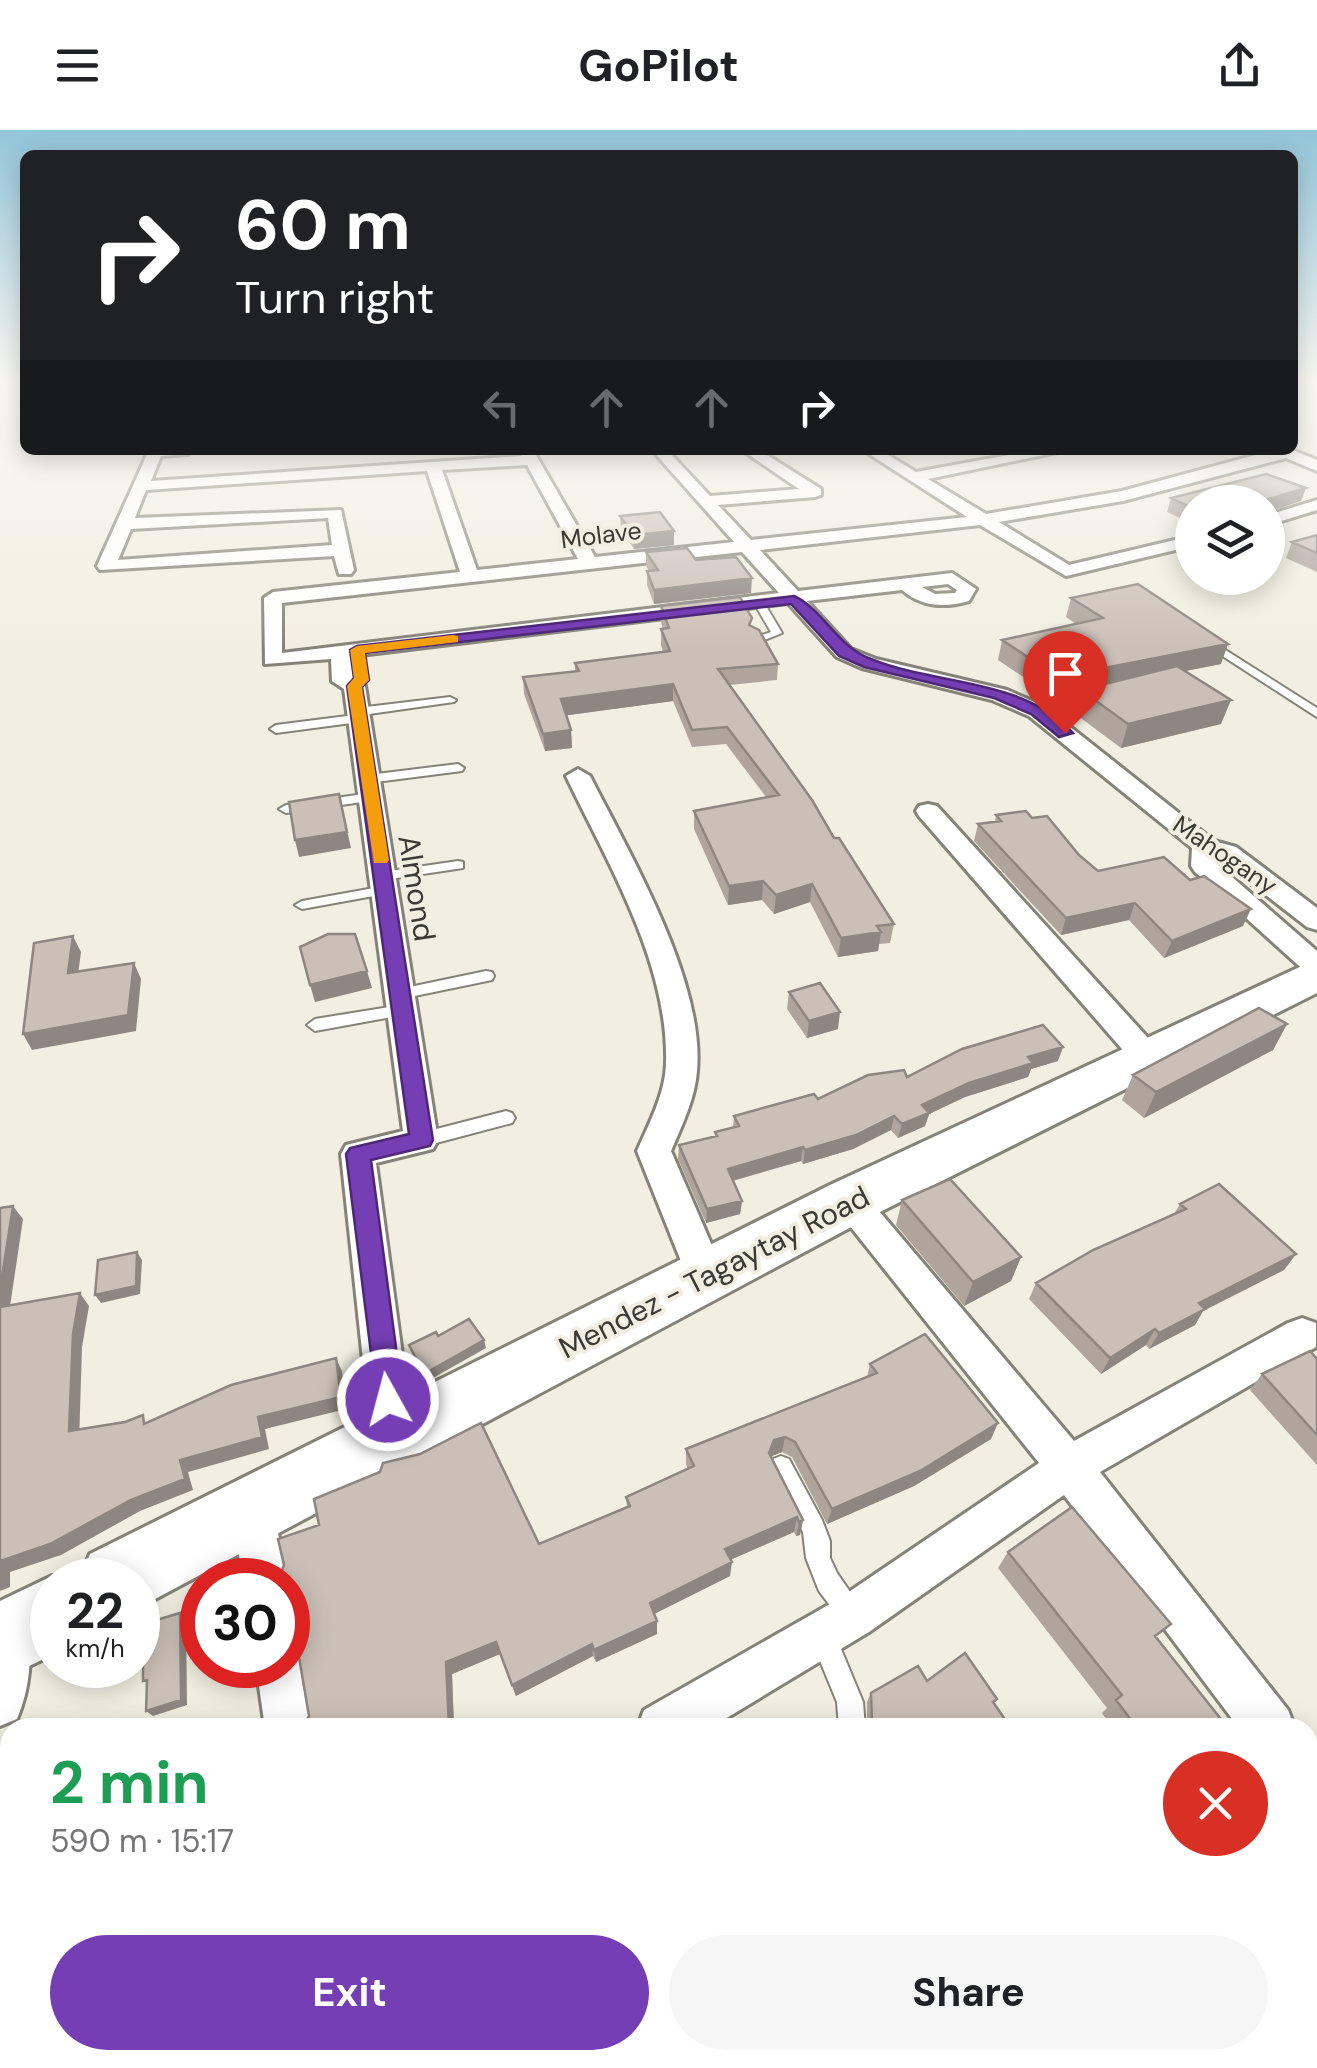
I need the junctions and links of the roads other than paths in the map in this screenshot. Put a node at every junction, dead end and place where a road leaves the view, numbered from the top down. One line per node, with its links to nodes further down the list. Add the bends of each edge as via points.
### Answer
1 (148, 468): 11 (street)
2 (411, 468): 11 (street)
3 (433, 468): 21 (street)
4 (536, 468): 20 (street)
5 (676, 468): 12 (street, Mahogany)
6 (773, 468): 12 (street, via 815,492)
7 (900, 468): 10 (street)
8 (960, 468): 10 (street)
9 (1219, 469): 15 (street, Molave, via 1123,496)
10 (914, 477): 15 (street)
11 (139, 486): 16 (street)
12 (705, 501): 17 (street, Mahogany)
13 (1317, 506): 14 (street)
14 (1285, 515)
15 (983, 520): 17 (street, Molave); 18 (street, via 1066,571)
16 (122, 524): 19 (street, via 336,513); 19 (street, via 106,566)
17 (744, 544): 20 (street, Molave); 24 (street, Mahogany)
18 (1175, 545)
19 (341, 550): 23 (street)
20 (589, 562): 21 (street, Molave)
21 (470, 576): 23 (street, Molave)
22 (907, 584): 24 (street)
23 (349, 590): 28 (street, Molave, via 273,598 272,660)
24 (794, 600): 25 (street); 32 (street, Mahogany, via 844,653)
25 (758, 604): 27 (lane, via 778,634); 28 (street)
26 (1199, 636): 33 (lane)
27 (757, 640)
28 (349, 651): 31 (street, Almond, via 343,681)
29 (1140, 689): 32 (street)
30 (450, 700): 31 (lane)
31 (357, 705): 34 (lane); 37 (street, Almond)
32 (1037, 710): 40 (street, Mahogany)
33 (1317, 713)
34 (276, 728)
35 (458, 768): 37 (lane)
36 (578, 776): 55 (street, via 640,906 680,1020 682,1068 654,1152)
37 (369, 788): 38 (lane); 42 (street, Almond)
38 (286, 808)
39 (928, 811): 51 (street)
40 (1205, 846): 44 (street, Mahogany, via 1228,852); 45 (street, via 1204,866)
41 (458, 864): 42 (lane)
42 (384, 883): 43 (lane); 49 (street, Almond)
43 (302, 904)
44 (1307, 913): 45 (street)
45 (1260, 916): 46 (street)
46 (1317, 966)
47 (1317, 974): 51 (main road, Mendez - Tagaytay Road)
48 (486, 976): 49 (lane)
49 (401, 1002): 50 (lane); 53 (street, Almond)
50 (315, 1025)
51 (1147, 1057): 54 (main road, Mendez - Tagaytay Road)
52 (506, 1118): 53 (lane)
53 (422, 1140): 57 (street, via 358,1154)
54 (850, 1202): 55 (main road, Mendez - Tagaytay Road); 59 (street)
55 (706, 1276): 57 (main road, Mendez - Tagaytay Road)
56 (1302, 1335): 59 (street)
57 (392, 1436): 60 (main road, Mendez - Tagaytay Road)
58 (780, 1467): 63 (lane, via 814,1528)
59 (1069, 1467): 63 (street); 68 (street)
60 (253, 1506): 61 (main road, Mendez - Tagaytay Road); 62 (street)
61 (157, 1558)
62 (262, 1558)
63 (837, 1625): 66 (street); 67 (lane)
64 (284, 1688): 65 (street)
65 (288, 1718)
66 (679, 1718)
67 (851, 1718)
68 (1262, 1718)

